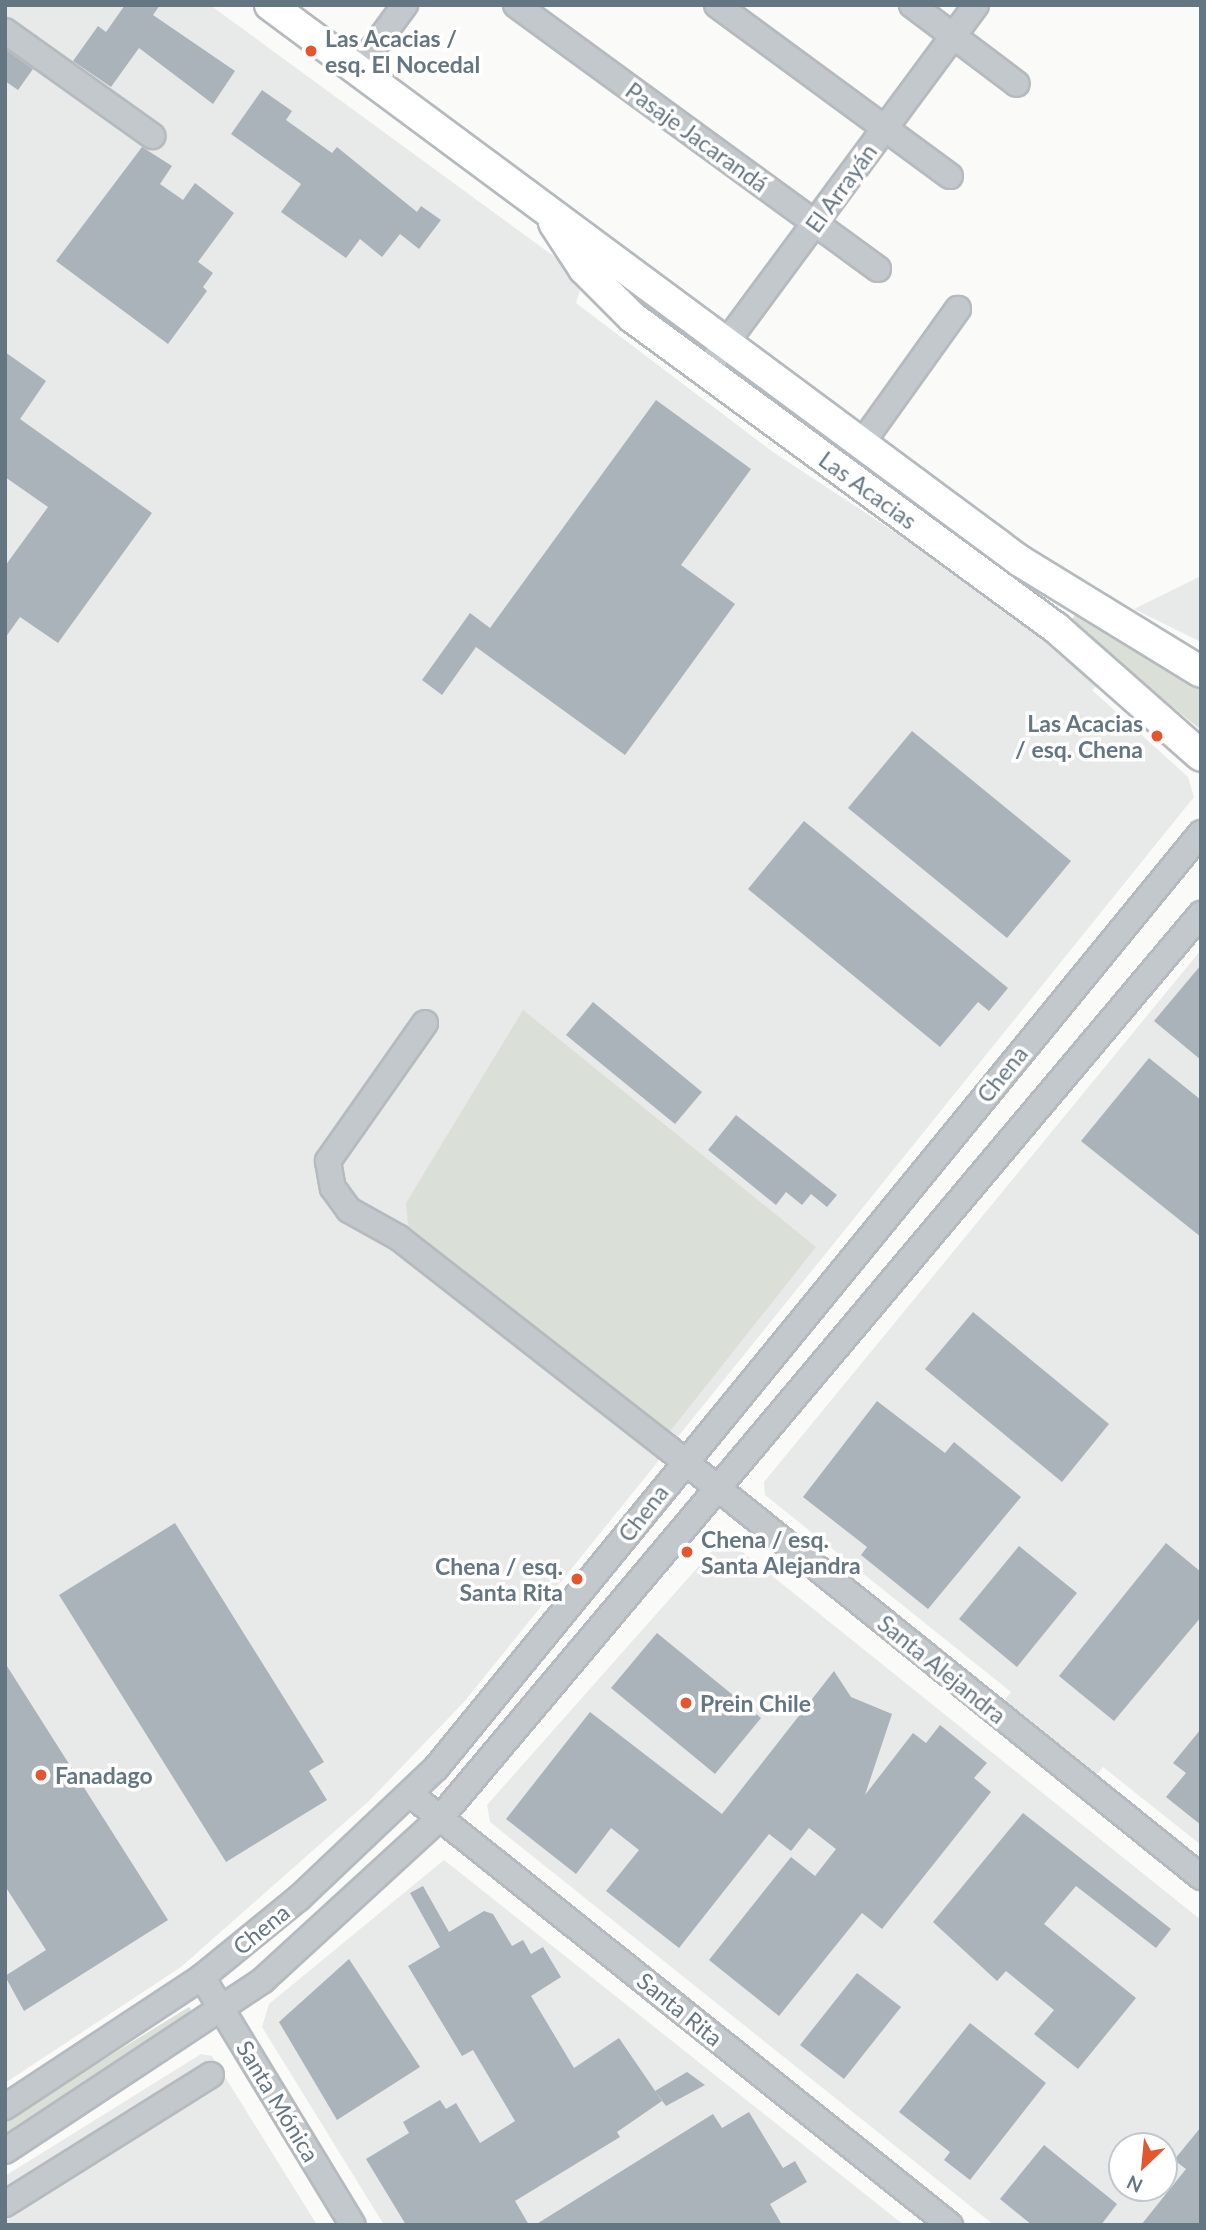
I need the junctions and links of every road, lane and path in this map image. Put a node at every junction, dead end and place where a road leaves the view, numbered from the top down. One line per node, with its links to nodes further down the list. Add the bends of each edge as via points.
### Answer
1 (270, 5): 9 (main road, Las Acacias)
2 (405, 5): 9 (street)
3 (516, 5): 15 (street, Pasaje Jacarandá)
4 (717, 5): 11 (street)
5 (912, 5): 8 (street)
6 (976, 5): 8 (street, El Arrayán)
7 (5, 31): 12 (street)
8 (953, 36): 10 (street); 11 (street, El Arrayán)
9 (357, 70): 14 (main road, Las Acacias)
10 (1017, 84)
11 (885, 128): 13 (street); 15 (street, El Arrayán)
12 (152, 136)
13 (950, 176)
14 (548, 214): 18 (main road, Las Acacias); 19 (main road, Las Acacias, via 614,301)
15 (815, 223): 16 (street, Pasaje Jacarandá); 18 (street, El Arrayán)
16 (878, 269)
17 (958, 309): 20 (street)
18 (728, 341): 19 (street, El Arrayán); 20 (main road, Las Acacias)
19 (706, 370): 22 (main road, Las Acacias, via 1065,635)
20 (862, 443): 21 (main road, Las Acacias, via 1054,585)
21 (1201, 672)
22 (1201, 756)
23 (1201, 834): 26 (street, Chena)
24 (1201, 914): 27 (street, Chena)
25 (425, 1023): 26 (street, Santa Alejandra, via 328,1161 340,1200 399,1238)
26 (683, 1461): 27 (street, Santa Alejandra); 28 (street, Chena, via 491,1706)
27 (721, 1491): 29 (street, Chena); 30 (street, Santa Alejandra)
28 (410, 1794): 29 (street, Santa Rita); 31 (street, Chena)
29 (440, 1818): 32 (street, Chena, via 310,1942); 38 (street, Santa Rita)
30 (1201, 1877)
31 (202, 1977): 32 (street, Santa Mónica); 34 (street, Chena)
32 (222, 2010): 35 (street, Chena); 37 (street, Santa Mónica)
33 (211, 2075): 36 (street)
34 (5, 2107)
35 (5, 2151)
36 (5, 2204)
37 (353, 2225)
38 (950, 2225)

